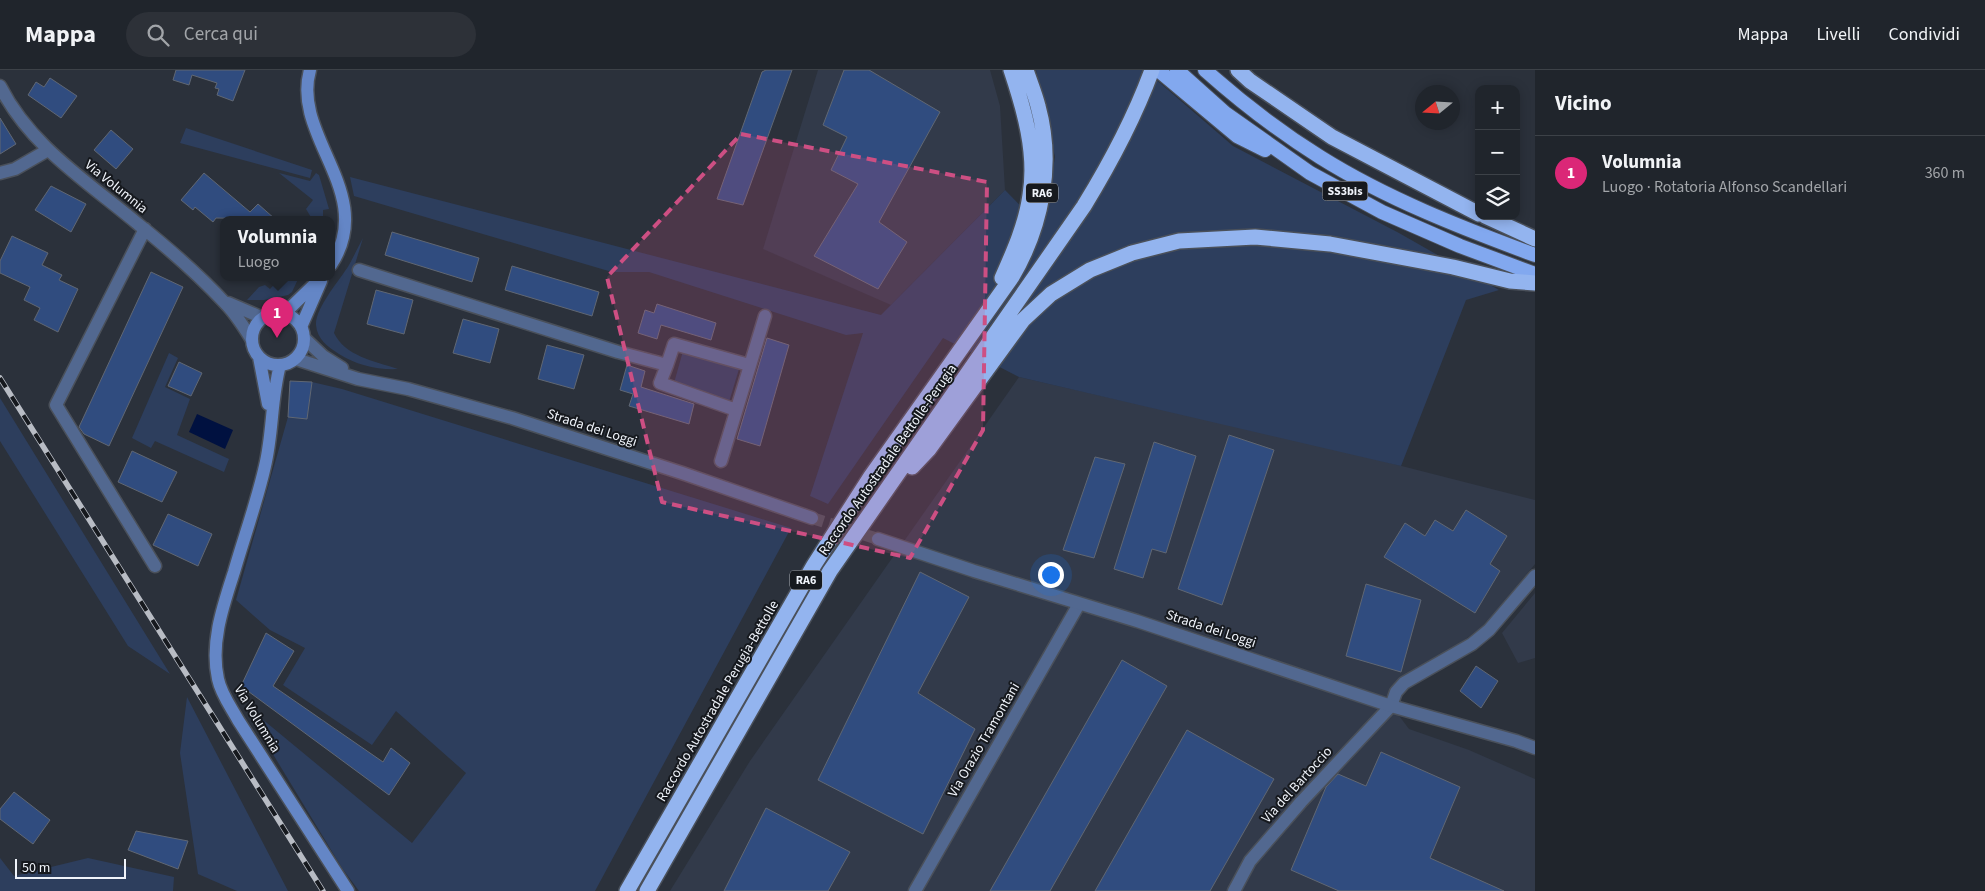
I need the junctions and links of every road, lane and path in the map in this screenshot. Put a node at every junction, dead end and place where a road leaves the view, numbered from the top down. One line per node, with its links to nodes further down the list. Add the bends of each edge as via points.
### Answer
1 (310, 70): 17 (main road, via 307,79 309,111 334,172 344,208 344,234)
2 (1152, 70): 25 (highway, via 1138,108 1114,156)
3 (1158, 70): 11 (highway, via 1237,136)
4 (1177, 70): 11 (highway, SS3bis, via 1225,113)
5 (1205, 70): 16 (highway, SS3bis, via 1237,98 1320,157 1467,230)
6 (1238, 70): 12 (highway, via 1332,137)
7 (1019, 72): 47 (highway, Raccordo Autostradale Perugia-Bettolle / RA6, via 1032,172 1030,194 1021,231 992,305 871,476 814,565)
8 (0, 86): 9 (street, Via Volumnia, via 9,105)
9 (48, 150): 10 (street, via 15,169); 14 (street, Via Volumnia)
10 (0, 172)
11 (1310, 173): 19 (highway, SS3bis, via 1382,212)
12 (1475, 212)
13 (1494, 220): 15 (highway)
14 (145, 230): 23 (street, Via Volumnia); 41 (street, via 56,404)
15 (1535, 239)
16 (1535, 255)
17 (335, 258)
18 (359, 270): 33 (street)
19 (1535, 274)
20 (318, 281): 24 (main road)
21 (321, 281): 28 (main road)
22 (1535, 283): 25 (highway, via 1510,282 1453,267 1330,244 1255,237 1179,240 1090,270)
23 (225, 302): 27 (street, Via Volumnia); 29 (street, Via Volumnia)
24 (281, 313): 27 (main road); 28 (main road, via 293,317)
25 (1017, 315): 48 (highway, Raccordo Autostradale Bettolle-Perugia / RA6, via 830,571)
26 (765, 316): 34 (street)
27 (263, 318): 29 (main road, via 255,327)
28 (303, 332): 31 (main road, via 301,353); 35 (street, Strada dei Loggi, via 323,356)
29 (252, 340): 30 (main road)
30 (258, 357): 32 (main road, via 272,365); 37 (main road, Via Volumnia)
31 (296, 359): 32 (main road); 35 (street, Strada dei Loggi)
32 (280, 365): 37 (main road, Via Volumnia, via 274,387)
33 (666, 365): 34 (street, via 674,344); 36 (street, via 660,383)
34 (749, 365): 36 (street)
35 (358, 379): 39 (street, Strada dei Loggi, via 408,389 512,418)
36 (736, 410): 38 (street)
37 (272, 426): 46 (main road, Via Volumnia, via 262,481 217,634 218,680 227,702)
38 (721, 461)
39 (812, 518)
40 (878, 540): 43 (street, Strada dei Loggi)
41 (155, 566)
42 (1535, 576): 44 (street, Via del Bartoccio, via 1489,630 1472,644 1404,683 1396,692)
43 (1079, 604): 44 (street, Strada dei Loggi); 49 (street, Via Orazio Tramontani)
44 (1391, 706): 45 (street, Strada dei Loggi); 50 (street, Via del Bartoccio, via 1250,861)
45 (1535, 748)
46 (348, 891)
47 (627, 891)
48 (647, 891)
49 (915, 891)
50 (1234, 891)

